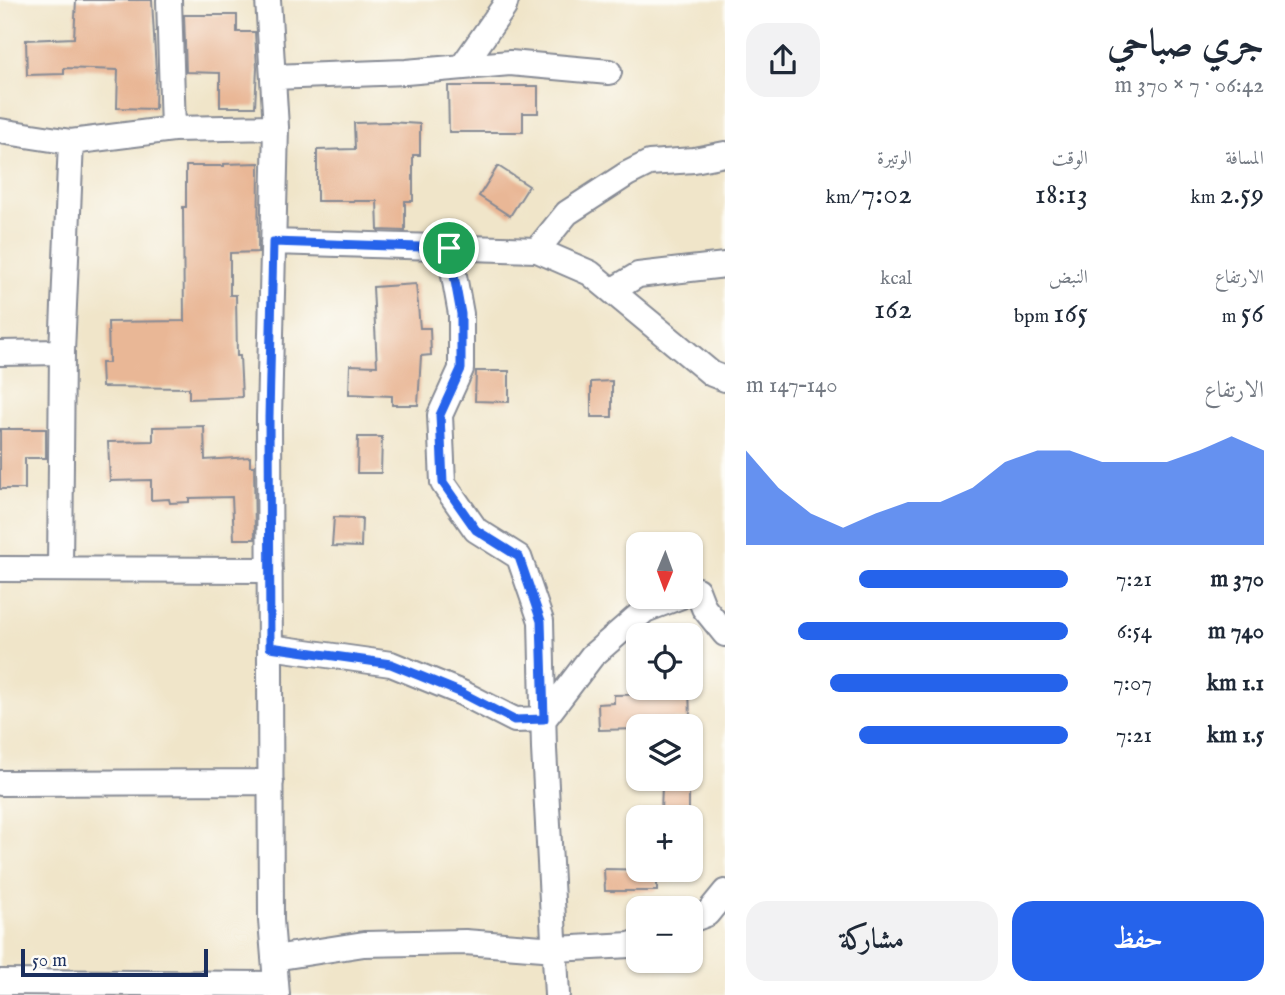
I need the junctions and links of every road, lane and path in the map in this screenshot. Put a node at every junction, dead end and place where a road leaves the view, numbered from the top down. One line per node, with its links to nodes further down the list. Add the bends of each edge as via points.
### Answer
1 (169, 0): 8 (street)
2 (268, 0): 6 (street)
3 (506, 0): 4 (street)
4 (463, 67): 5 (street, via 510,63); 6 (street)
5 (608, 72)
6 (273, 77): 7 (street)
7 (276, 127): 8 (street); 12 (street)
8 (173, 128): 10 (street)
9 (0, 131): 10 (street)
10 (71, 142): 17 (street)
11 (725, 153): 14 (street, via 649,163 627,174 567,213)
12 (273, 242): 13 (street); 22 (street)
13 (449, 248): 14 (street); 27 (street, via 461,314 461,369 440,415 443,483 476,530 519,557 541,621)
14 (537, 250): 16 (street, via 590,273)
15 (725, 265): 16 (street, via 638,275)
16 (612, 290): 19 (street, via 712,374)
17 (62, 352): 18 (street); 21 (street)
18 (0, 353)
19 (725, 379)
20 (0, 569): 21 (street)
21 (60, 569): 22 (street)
22 (270, 570): 26 (street)
23 (704, 608): 25 (street)
24 (648, 609): 27 (street, via 592,656)
25 (725, 634)
26 (270, 647): 27 (street, via 391,664 514,720); 28 (street)
27 (544, 719): 33 (street)
28 (271, 782): 29 (street); 34 (street)
29 (0, 783)
30 (725, 892): 31 (street)
31 (703, 916)
32 (626, 945): 33 (street)
33 (556, 949): 34 (street, via 465,942 365,944); 38 (street)
34 (274, 958): 37 (street)
35 (0, 982): 36 (street)
36 (69, 989): 37 (street)
37 (276, 990)
38 (557, 995)

